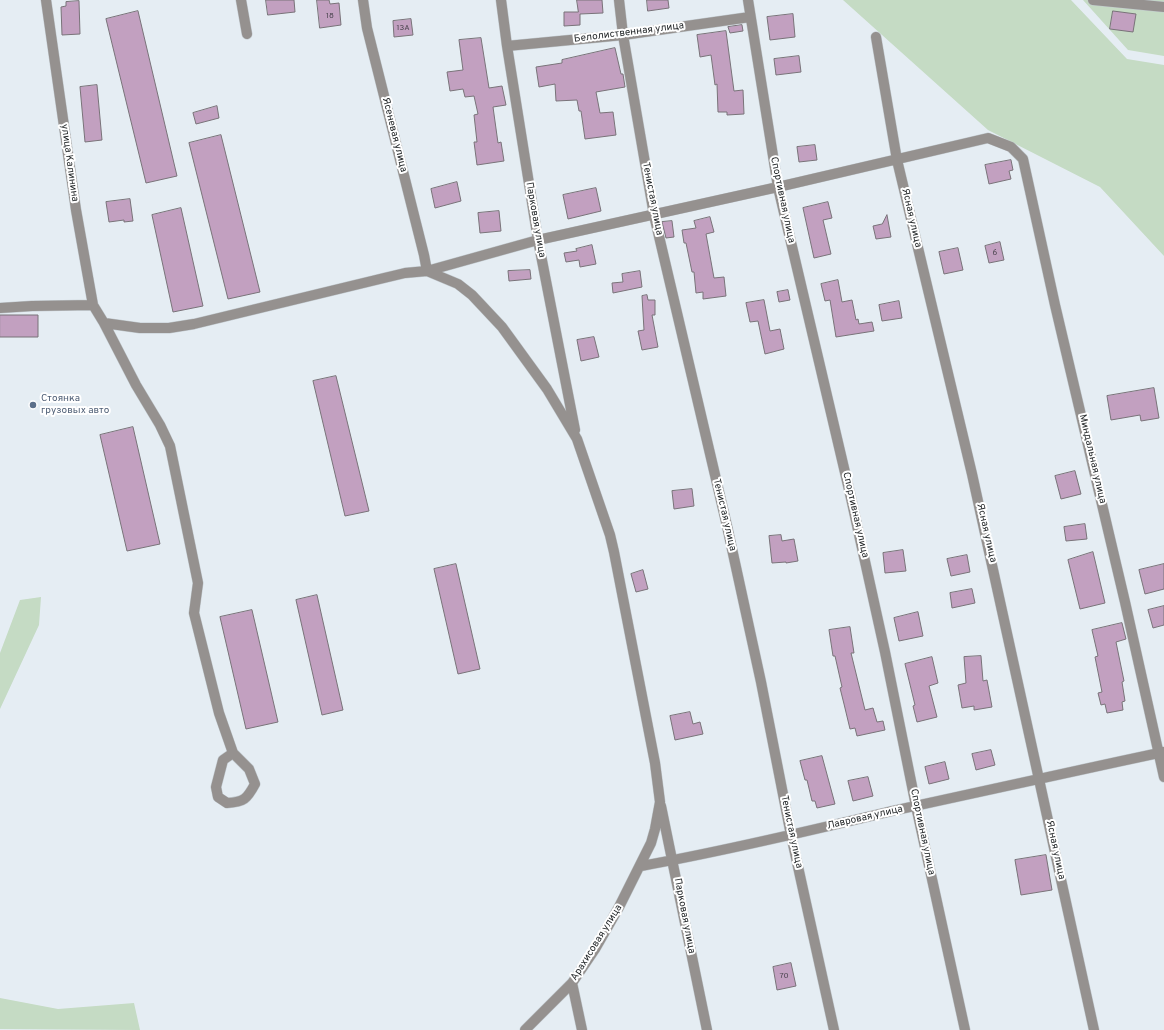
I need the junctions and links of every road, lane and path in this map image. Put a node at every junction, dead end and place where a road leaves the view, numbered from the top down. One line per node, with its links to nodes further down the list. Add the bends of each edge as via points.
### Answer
1 (46, 0): 19 (street, улица Калинина, via 76,210)
2 (241, 0): 10 (street)
3 (363, 0): 18 (street, Ясеневая улица, via 367,28)
4 (501, 0): 13 (street, Парковая улица)
5 (619, 0): 11 (street, Тенистая улица)
6 (748, 0): 9 (street, Спортивная улица)
7 (1093, 0): 8 (street)
8 (1164, 7)
9 (750, 17): 11 (street, Белолиственная улица); 15 (street, Спортивная улица)
10 (247, 34)
11 (623, 35): 13 (street, Белолиственная улица); 16 (street, Тенистая улица)
12 (876, 37): 14 (street, Ясная улица)
13 (507, 46): 17 (street, Парковая улица)
14 (897, 160): 15 (street); 24 (street, Миндальная улица, via 988,138 1011,147 1023,159 1055,305); 26 (street, Ясная улица, via 972,474)
15 (778, 187): 16 (street); 28 (street, Спортивная улица, via 851,498)
16 (654, 215): 17 (street); 29 (street, Тенистая улица, via 727,526)
17 (538, 240): 18 (street); 22 (street, Парковая улица)
18 (427, 271): 21 (street, via 391,276 194,324 140,328); 22 (street, via 458,284 502,327 547,389)
19 (93, 305): 20 (street); 21 (street, улица Калинина)
20 (0, 308)
21 (104, 323): 23 (street, улица Калинина, via 170,446 198,583 194,614)
22 (577, 439): 27 (street, via 614,552 655,763)
23 (233, 753): 23 (street, via 249,768 255,784 248,797 238,802 227,803 218,797 216,787 223,760)
24 (1162, 753): 25 (street, Миндальная улица); 26 (street, Лавровая улица)
25 (1164, 777)
26 (1039, 779): 28 (street, Лавровая улица); 38 (street, Ясная улица)
27 (660, 802): 30 (street, Парковая улица); 31 (street, Арахисовая улица, via 653,836)
28 (916, 806): 29 (street, Лавровая улица); 37 (street, Спортивная улица)
29 (791, 835): 30 (street, Лавровая улица); 36 (street, Тенистая улица)
30 (673, 860): 31 (street, Лавровая улица); 35 (street, Парковая улица)
31 (641, 866): 32 (street, Арахисовая улица, via 595,949)
32 (572, 983): 33 (street, Арахисовая улица); 34 (street)
33 (525, 1030)
34 (582, 1030)
35 (707, 1030)
36 (834, 1030)
37 (965, 1030)
38 (1094, 1030)

